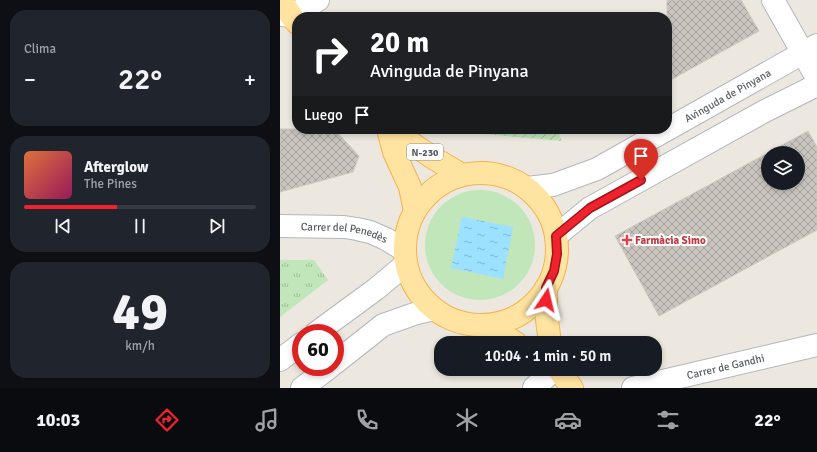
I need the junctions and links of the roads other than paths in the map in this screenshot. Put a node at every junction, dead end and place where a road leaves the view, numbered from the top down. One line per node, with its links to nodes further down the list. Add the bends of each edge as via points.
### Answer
1 (318, 0): 3 (street)
2 (774, 0): 4 (street)
3 (287, 13)
4 (810, 49): 5 (street); 7 (street, Avinguda de Pinyana)
5 (817, 78)
6 (817, 85): 15 (street, via 762,112 595,205)
7 (672, 127)
8 (389, 134): 13 (main road, N-230, via 394,152 410,187)
9 (396, 134): 11 (main road, N-230)
10 (659, 134): 12 (street, Avinguda de Pinyana, via 597,169 553,185)
11 (462, 175): 12 (main road, via 491,173 510,178); 13 (main road, via 435,188 420,202)
12 (527, 188): 15 (main road, via 546,209)
13 (415, 211): 16 (main road, via 407,230)
14 (280, 226): 16 (street, Carrer del Penedès, via 344,227 370,232 386,239)
15 (556, 236): 17 (main road, via 557,254 554,271)
16 (405, 257): 18 (main road, via 416,289); 19 (street, via 376,290)
17 (546, 288): 20 (main road, via 522,313); 22 (main road)
18 (434, 309): 20 (main road, via 460,322); 25 (street, via 383,325)
19 (329, 324)
20 (488, 325): 21 (main road)
21 (505, 336)
22 (549, 336)
23 (817, 345): 33 (street, Carrer de Gandhi)
24 (292, 351): 26 (street)
25 (344, 356)
26 (280, 360)
27 (318, 376): 30 (street)
28 (547, 376): 31 (street)
29 (563, 376): 32 (main road)
30 (302, 388)
31 (534, 388)
32 (572, 388)
33 (633, 388)

